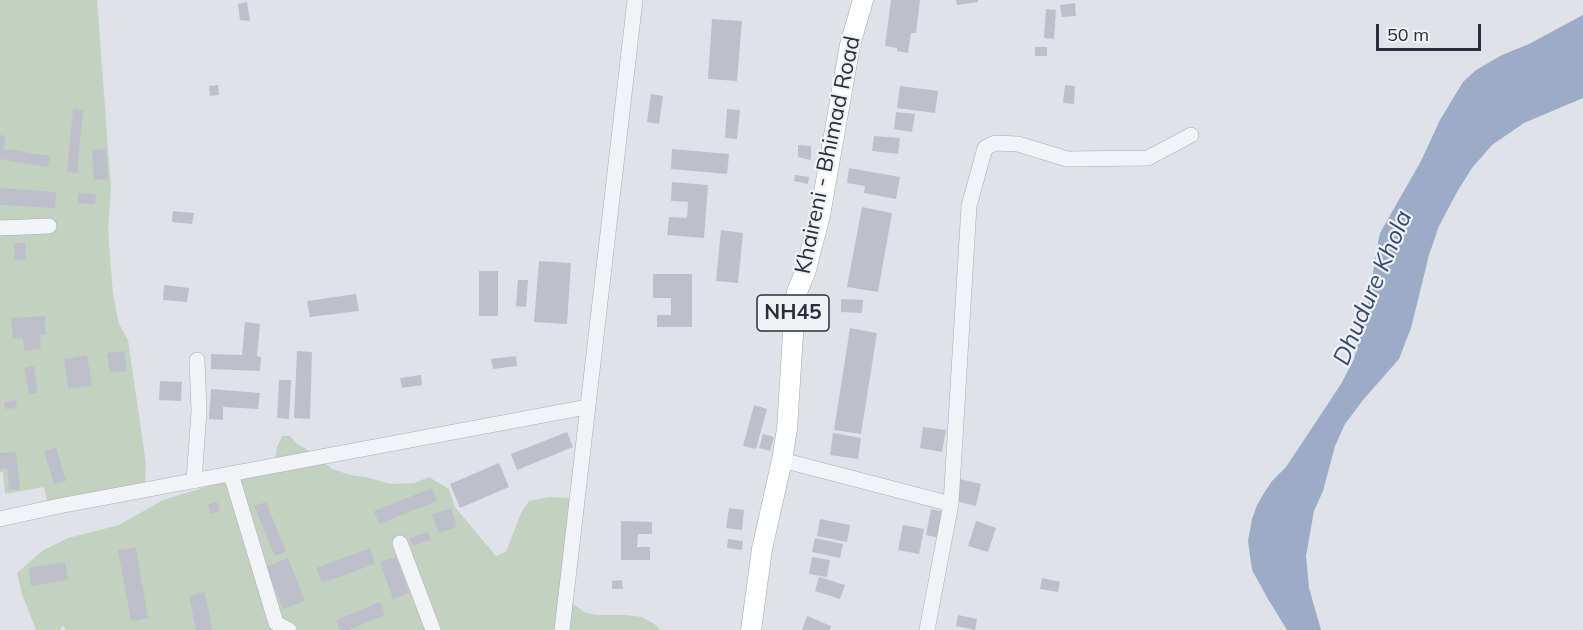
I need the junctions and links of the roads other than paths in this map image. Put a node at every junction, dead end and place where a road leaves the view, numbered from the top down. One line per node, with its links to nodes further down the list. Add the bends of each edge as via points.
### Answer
1 (634, 0): 7 (street)
2 (863, 0): 8 (main road, Khaireni - Bhimad Road / NH45, via 850,45 818,223 795,303)
3 (1191, 135): 11 (street, via 1148,158 1067,159 1018,144 995,143 985,148 969,206)
4 (50, 226): 5 (street)
5 (0, 228)
6 (196, 360): 10 (street, via 199,411)
7 (587, 407): 9 (street); 16 (street)
8 (782, 460): 11 (street); 17 (main road, Khaireni - Bhimad Road / NH45, via 762,549)
9 (231, 474): 10 (street); 14 (street, via 276,623)
10 (194, 481): 12 (street)
11 (951, 504): 18 (street)
12 (0, 519)
13 (399, 543): 15 (street)
14 (288, 630)
15 (433, 630)
16 (562, 630)
17 (750, 630)
18 (927, 630)

